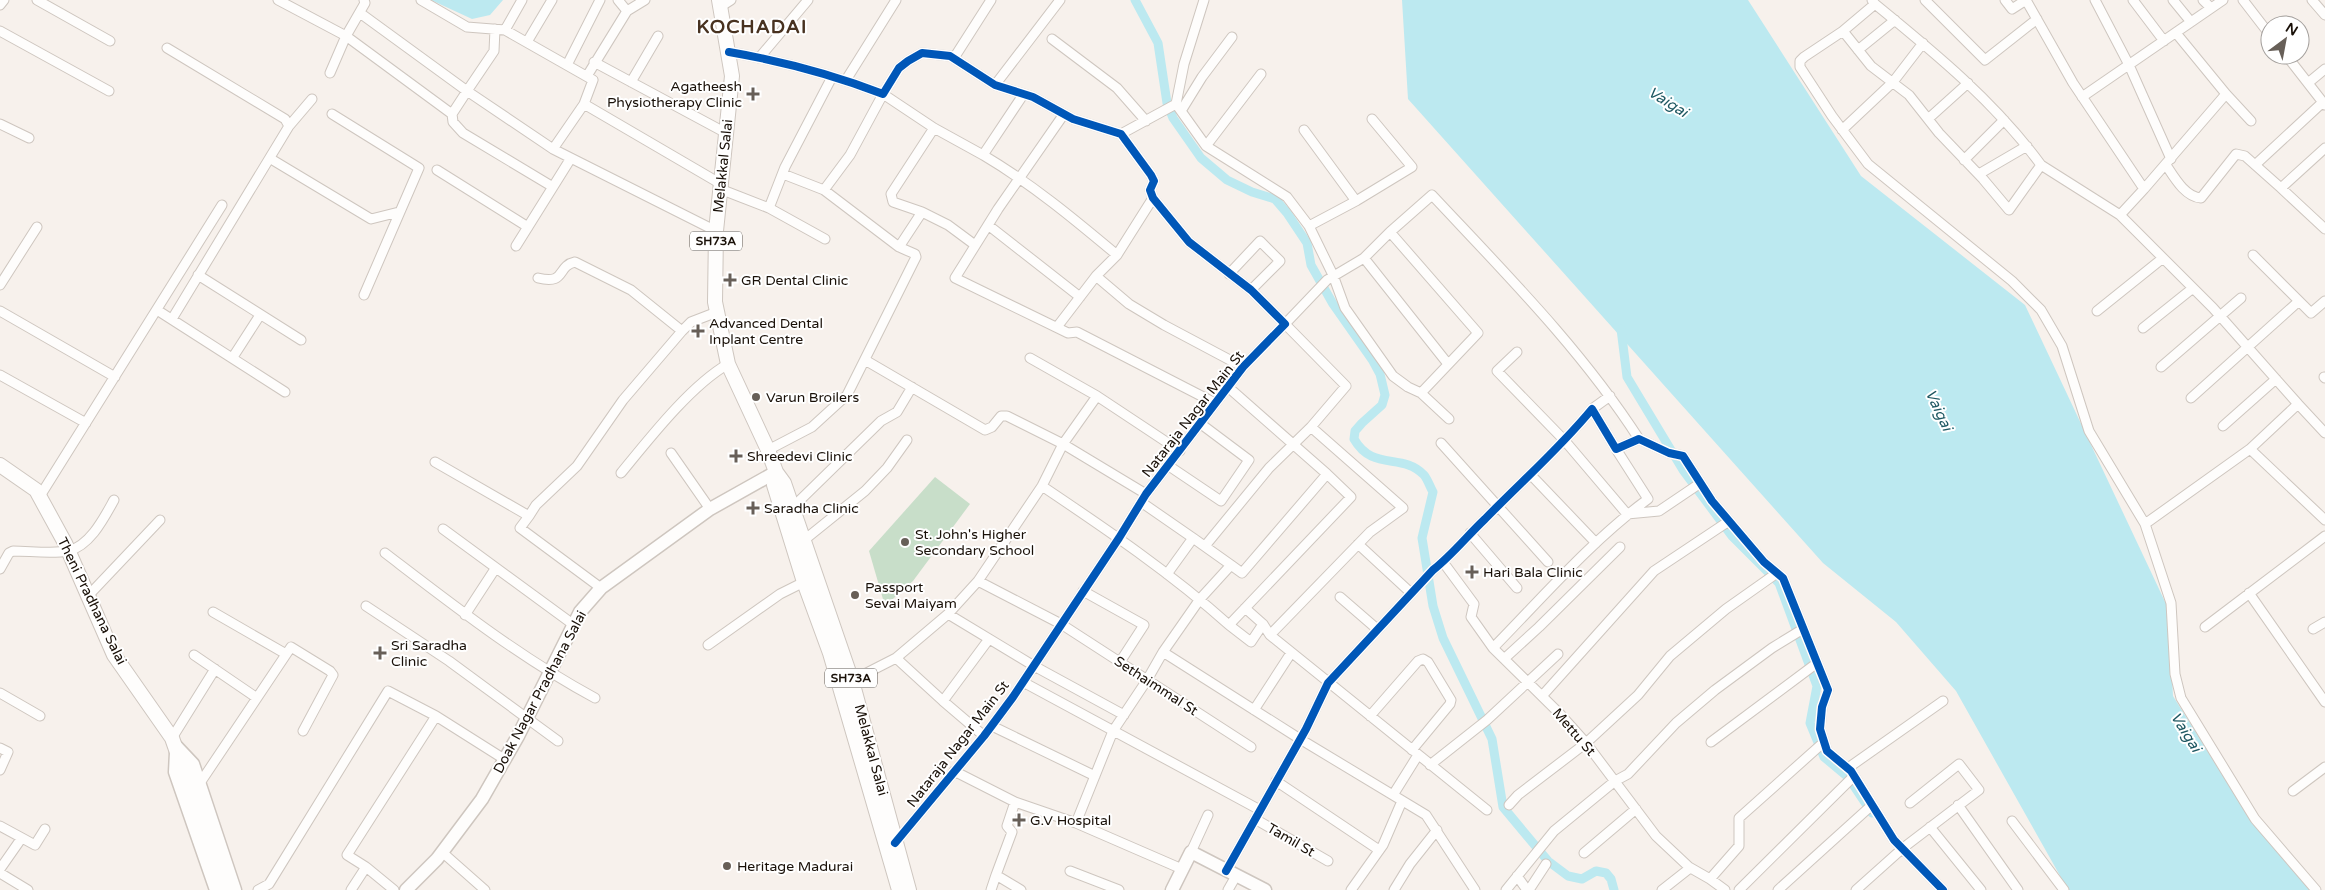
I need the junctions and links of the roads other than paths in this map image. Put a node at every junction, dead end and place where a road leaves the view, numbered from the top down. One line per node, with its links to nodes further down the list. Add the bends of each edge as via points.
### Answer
1 (4, 0): 28 (street)
2 (37, 0): 46 (street)
3 (278, 0): 42 (street)
4 (364, 0): 31 (street)
5 (421, 0): 37 (street, via 467,27)
6 (522, 0): 38 (street)
7 (552, 0): 48 (street)
8 (600, 0): 56 (street)
9 (618, 0): 30 (street)
10 (645, 0): 30 (street)
11 (808, 0): 53 (street)
12 (896, 0): 64 (street)
13 (991, 0): 54 (street)
14 (1060, 0): 69 (street)
15 (1204, 0): 79 (street, via 1184,64)
16 (1925, 0): 33 (street, via 1985,60)
17 (2005, 0): 18 (street, via 2012,9)
18 (2026, 0): 33 (street)
19 (2095, 0): 57 (street)
20 (2133, 0): 47 (street)
21 (2173, 0): 35 (street)
22 (2203, 0): 29 (street)
23 (2223, 0): 29 (street)
24 (2243, 0): 36 (street)
25 (2312, 0): 32 (street)
26 (723, 2): 52 (main road, Melakkal Salai / SH73A)
27 (1874, 2): 34 (street); 39 (street)
28 (0, 5)
29 (2211, 8): 35 (street)
30 (627, 11): 55 (street)
31 (360, 13): 42 (street); 71 (street)
32 (2325, 15)
33 (2036, 19): 75 (street)
34 (1895, 20): 49 (street); 51 (street)
35 (2191, 22): 41 (street)
36 (2260, 22)
37 (495, 29): 38 (street); 71 (street, via 494,51)
38 (506, 30): 48 (street)
39 (1843, 30): 51 (street); 92 (street, via 1800,61 1800,67)
40 (0, 31): 70 (street)
41 (2176, 33): 47 (street); 73 (street)
42 (346, 36): 60 (street); 81 (street)
43 (658, 36): 65 (street)
44 (1232, 37): 79 (street)
45 (1052, 39): 86 (street, via 1117,88)
46 (110, 41)
47 (2164, 41): 57 (street)
48 (527, 42): 56 (street)
49 (1923, 43): 66 (street); 68 (street)
50 (167, 48): 89 (street, via 285,119)
51 (1858, 50): 66 (street, via 1871,66)
52 (729, 52): 53 (street); 93 (main road, Melakkal Salai / SH73A, via 732,76)
53 (759, 58): 63 (street)
54 (954, 58): 69 (street); 72 (street, via 922,53 899,68)
55 (594, 62): 62 (street); 65 (street)
56 (567, 65): 62 (street)
57 (2129, 65): 75 (street); 104 (street)
58 (2294, 65): 67 (street)
59 (2325, 69): 67 (street)
60 (330, 73)
61 (1261, 74): 96 (street)
62 (587, 76): 78 (street, via 593,80)
63 (832, 77): 64 (street); 108 (street)
64 (846, 80): 72 (street)
65 (631, 82): 93 (street)
66 (1893, 82): 84 (street, via 1909,95); 92 (street)
67 (2308, 82): 77 (street)
68 (1968, 83): 84 (street); 85 (street)
69 (995, 85): 74 (street)
70 (108, 90)
71 (467, 91): 81 (street); 99 (street)
72 (882, 94): 90 (street); 115 (street, via 850,155)
73 (2226, 94): 87 (street); 104 (street)
74 (1023, 95): 82 (street); 100 (street)
75 (2082, 97): 114 (street)
76 (312, 99): 89 (street)
77 (2324, 103): 106 (street)
78 (584, 104): 99 (street); 112 (street)
79 (1176, 108): 86 (street); 96 (street)
80 (332, 114): 120 (street, via 419,168)
81 (452, 114): 111 (street, via 453,122 463,133)
82 (1064, 114): 94 (street); 110 (street)
83 (1372, 119): 117 (street, via 1412,167)
84 (1928, 119): 103 (street)
85 (2004, 120): 97 (street); 103 (street)
86 (1146, 121): 94 (street)
87 (2251, 121)
88 (0, 124): 95 (street)
89 (289, 126): 102 (street)
90 (934, 128): 100 (street); 121 (street, via 891,194 893,202)
91 (1304, 130): 117 (street)
92 (1842, 130): 222 (street, via 1868,164 2012,281 2041,310 2062,346 2089,430)
93 (726, 133): 112 (main road, Melakkal Salai / SH73A)
94 (1121, 134): 116 (street, via 1154,181 1150,190)
95 (29, 138)
96 (1206, 146): 124 (street, via 1287,197)
97 (2027, 146): 105 (street); 109 (street)
98 (2325, 148): 113 (street)
99 (553, 149): 101 (street)
100 (983, 155): 110 (street)
101 (571, 158): 111 (street); 128 (street)
102 (271, 159): 120 (street, via 371,219); 139 (street)
103 (1964, 160): 109 (street)
104 (2168, 162): 106 (street, via 2186,192 2195,198 2201,198 2236,154 2245,156); 114 (street)
105 (2041, 165): 109 (street, via 2009,210); 122 (street)
106 (2255, 165): 113 (street)
107 (437, 170): 126 (street)
108 (783, 174): 115 (street); 119 (street)
109 (1979, 174)
110 (1020, 177): 123 (street); 134 (street)
111 (552, 187): 126 (street)
112 (721, 187): 119 (street); 128 (main road, Melakkal Salai / SH73A)
113 (2281, 188): 127 (street)
114 (2144, 189): 122 (street)
115 (824, 190): 133 (street)
116 (1153, 198): 134 (street); 138 (street, via 1189,242)
117 (1356, 201): 124 (street)
118 (222, 205): 151 (street)
119 (769, 208): 130 (street)
120 (399, 212): 146 (street)
121 (922, 212): 131 (street); 133 (street)
122 (2120, 215): 137 (street)
123 (988, 225): 131 (street); 147 (street)
124 (1309, 226): 142 (street)
125 (37, 227): 143 (street)
126 (528, 227): 132 (street)
127 (2325, 229)
128 (716, 231): 154 (main road, Melakkal Salai / SH73A, via 714,289)
129 (1390, 232): 136 (street, Nataraja Nagar Main St); 169 (street, via 1478,332); 180 (street, Nataraja Nagar Main St, via 1432,195 1572,347)
130 (825, 239)
131 (975, 244): 159 (street, via 955,278)
132 (516, 246)
133 (899, 247): 167 (street, via 913,253 916,258)
134 (1117, 255): 140 (street)
135 (2253, 255): 149 (street)
136 (1364, 258): 142 (street, Nataraja Nagar Main St); 169 (street)
137 (2163, 258): 144 (street); 153 (street)
138 (1229, 274): 145 (street); 145 (street, via 1260,241 1280,261)
139 (198, 275): 155 (street); 157 (street)
140 (1096, 276): 147 (street); 170 (street, via 1129,304)
141 (538, 278): 161 (street, via 556,279 570,263 575,262 631,290)
142 (1330, 278): 158 (street, Nataraja Nagar Main St); 178 (street, via 1345,308 1393,376)
143 (0, 285)
144 (2193, 288): 156 (street); 160 (street)
145 (1251, 290): 158 (street)
146 (364, 296)
147 (1080, 297): 159 (street)
148 (2241, 298): 156 (street)
149 (2299, 301): 150 (street, via 2311,313); 163 (street)
150 (2325, 301)
151 (157, 310): 157 (street); 173 (street)
152 (0, 311): 173 (street)
153 (2097, 311)
154 (717, 312): 161 (street, via 691,322); 168 (main road, Melakkal Salai / SH73A)
155 (260, 316): 162 (street); 165 (street)
156 (2220, 316): 163 (street); 171 (street)
157 (172, 319): 165 (street)
158 (1285, 324): 170 (street, Nataraja Nagar Main St); 189 (street, via 1346,386)
159 (1057, 327): 182 (street, via 1068,333 1077,332)
160 (2143, 328)
161 (682, 331): 218 (street, via 623,400 577,466 536,505)
162 (301, 340)
163 (2248, 348): 174 (street); 181 (street)
164 (1517, 352): 193 (street, via 1497,371)
165 (233, 357): 177 (street)
166 (1030, 358): 179 (street)
167 (865, 360): 175 (street); 199 (street, via 847,396 812,426)
168 (728, 364): 199 (main road, Melakkal Salai / SH73A); 206 (street, via 707,378)
169 (1448, 364): 178 (street)
170 (1243, 367): 176 (street, Nataraja Nagar Main St)
171 (2162, 367)
172 (0, 375): 186 (street)
173 (115, 377): 186 (street)
174 (2276, 379): 183 (street); 188 (street)
175 (912, 387): 196 (street, via 985,430 1001,416 1007,416); 215 (street, via 897,412 881,421)
176 (1228, 387): 182 (street, Nataraja Nagar Main St); 194 (street)
177 (285, 392)
178 (1421, 393): 185 (street)
179 (1097, 396): 196 (street); 200 (street)
180 (1610, 396): 184 (street); 191 (street)
181 (2191, 398)
182 (1214, 403): 187 (street, Nataraja Nagar Main St)
183 (2298, 404): 190 (street); 198 (street)
184 (1592, 410): 193 (street); 197 (street)
185 (1449, 419)
186 (86, 423): 211 (street)
187 (1201, 424): 200 (street, Nataraja Nagar Main St); 204 (street, via 1249,460 1221,501)
188 (2223, 426)
189 (1311, 427): 194 (street); 230 (street, via 1403,508)
190 (2325, 433)
191 (1639, 439): 197 (street); 210 (street, via 1683,456)
192 (907, 440): 228 (street, via 865,491)
193 (1565, 441): 208 (street); 217 (street)
194 (1293, 443): 207 (street); 231 (street)
195 (1441, 443): 214 (street)
196 (1063, 444): 209 (street); 212 (street)
197 (1616, 449): 217 (street, via 1648,498)
198 (2250, 449): 220 (street); 222 (street)
199 (768, 450): 205 (main road, Melakkal Salai / SH73A)
200 (1180, 451): 204 (street, Nataraja Nagar Main St)
201 (671, 453): 216 (street)
202 (435, 462): 218 (street)
203 (0, 465): 211 (main road, Theni Pradhana Salai)
204 (1169, 466): 212 (street, Nataraja Nagar Main St)
205 (776, 472): 215 (main road, Melakkal Salai / SH73A, via 784,483); 216 (street, Doak Nagar Pradhana Salai); 242 (main road, Melakkal Salai / SH73A, via 774,485)
206 (621, 473)
207 (1327, 474): 237 (street, via 1242,573); 253 (street, via 1351,497)
208 (1531, 475): 214 (street); 229 (street)
209 (1042, 486): 226 (street); 243 (street)
210 (1696, 486): 217 (street, via 1659,511); 221 (street)
211 (40, 496): 233 (main road, Theni Pradhana Salai)
212 (1144, 498): 226 (street, Nataraja Nagar Main St); 227 (street)
213 (114, 500): 233 (street, via 86,540)
214 (1498, 506): 224 (street); 236 (street)
215 (792, 508): 228 (main road, Melakkal Salai / SH73A)
216 (710, 509): 244 (street, Doak Nagar Pradhana Salai)
217 (1627, 514): 229 (street)
218 (529, 516): 244 (street, via 520,528)
219 (160, 520): 249 (street)
220 (2325, 520)
221 (1726, 524): 241 (street); 288 (street, via 1654,571)
222 (2144, 524): 394 (street, via 2171,604 2175,674 2181,698 2255,819)
223 (443, 529): 239 (street)
224 (1470, 533): 235 (street); 245 (street)
225 (2325, 536): 248 (street)
226 (1119, 538): 240 (street); 246 (street, Nataraja Nagar Main St)
227 (1192, 538): 231 (street); 240 (street)
228 (803, 541): 242 (main road, Melakkal Salai / SH73A)
229 (1596, 543): 269 (street)
230 (1358, 544): 247 (street); 266 (street)
231 (1205, 546): 237 (street)
232 (1620, 547): 276 (street)
233 (68, 551): 238 (street, via 13,551); 249 (main road, Theni Pradhana Salai)
234 (385, 553): 256 (street)
235 (1443, 562): 247 (street); 269 (street, Mettu St, via 1474,604 1471,617)
236 (1548, 562)
237 (1231, 565): 251 (street)
238 (0, 569)
239 (496, 569): 256 (street); 260 (street)
240 (1166, 574): 251 (street)
241 (1774, 576): 265 (street, via 1782,578); 308 (street, via 1726,609 1670,656 1638,695)
242 (810, 579): 268 (street, via 780,594); 285 (main road, Melakkal Salai / SH73A)
243 (978, 581): 255 (street); 258 (street, Sethaimmal St)
244 (601, 588): 260 (street, Doak Nagar Pradhana Salai, via 580,612)
245 (1517, 588)
246 (1083, 591): 258 (street, Nataraja Nagar Main St); 277 (street, via 1144,625)
247 (1411, 593): 263 (street)
248 (2249, 593): 262 (street); 293 (street)
249 (87, 597): 306 (main road, Theni Pradhana Salai, via 114,655)
250 (1340, 597): 263 (street)
251 (1200, 599): 261 (street); 270 (street)
252 (366, 606): 299 (street, via 449,661)
253 (1245, 608): 259 (street); 261 (street)
254 (213, 612): 272 (street)
255 (948, 614): 267 (street); 275 (street)
256 (465, 615): 281 (street)
257 (2325, 622): 264 (street)
258 (1061, 624): 277 (street, Sethaimmal St); 278 (street, Nataraja Nagar Main St)
259 (1263, 624): 261 (street, via 1251,642); 266 (street)
260 (574, 625): 281 (street, Doak Nagar Pradhana Salai)
261 (1229, 625)
262 (2205, 627)
263 (1377, 629): 286 (street)
264 (2314, 629)
265 (1799, 631): 279 (street); 322 (street, via 1715,690 1676,722 1628,774)
266 (1270, 635): 271 (street)
267 (989, 639): 278 (street); 292 (street)
268 (708, 645)
269 (1493, 648): 276 (street, Mettu St)
270 (1163, 652): 282 (street); 294 (street)
271 (1291, 653): 286 (street); 294 (street)
272 (286, 654): 289 (street); 301 (street, via 295,647 333,675)
273 (1558, 654): 284 (street)
274 (194, 655): 280 (street)
275 (896, 658): 285 (street); 292 (street)
276 (1504, 659): 284 (street, Mettu St)
277 (1120, 662): 282 (street, Sethaimmal St)
278 (1034, 666): 283 (street, Nataraja Nagar Main St); 295 (street)
279 (1813, 666): 307 (street); 309 (street, via 1828,690 1822,707)
280 (215, 669): 289 (street); 306 (street)
281 (548, 673): 290 (street); 299 (street, Doak Nagar Pradhana Salai)
282 (1147, 680): 295 (street); 310 (street, Sethaimmal St)
283 (1023, 682): 300 (street, Nataraja Nagar Main St); 302 (street)
284 (1526, 682): 288 (street, Mettu St); 314 (street, via 1487,720)
285 (846, 683): 344 (main road, Melakkal Salai / SH73A); 373 (main road, Melakkal Salai / SH73A)
286 (1328, 683): 298 (street); 304 (street)
287 (0, 693): 296 (street)
288 (1542, 696): 308 (street, Mettu St)
289 (257, 698): 323 (street)
290 (594, 698)
291 (1942, 701): 316 (street)
292 (943, 702): 303 (street)
293 (2325, 702)
294 (1254, 710): 304 (street)
295 (1124, 715): 302 (street)
296 (40, 716)
297 (436, 716): 313 (street); 352 (street, via 347,855); 368 (street, via 388,691 269,884)
298 (1370, 716): 312 (street); 312 (street, via 1418,661 1428,662 1451,700)
299 (527, 719): 305 (street); 313 (street, Doak Nagar Pradhana Salai)
300 (992, 726): 303 (street, Nataraja Nagar Main St); 319 (street)
301 (303, 731)
302 (1113, 731): 319 (street); 333 (street)
303 (984, 736): 318 (street, Nataraja Nagar Main St)
304 (1300, 739): 321 (street); 325 (street)
305 (558, 741)
306 (174, 742): 323 (street, Theni Pradhana Salai, via 193,764); 365 (street, via 175,772); 366 (main road)
307 (1711, 742)
308 (1586, 743): 322 (street, Mettu St); 329 (street)
309 (1821, 745): 316 (street); 361 (street, via 1739,818 1739,846)
310 (1251, 747)
311 (0, 748): 317 (street, via 8,752)
312 (1415, 753): 314 (street); 325 (street)
313 (504, 759): 347 (street, Doak Nagar Pradhana Salai, via 482,799)
314 (1430, 765): 334 (street)
315 (2325, 767): 324 (street)
316 (1848, 768): 320 (street)
317 (0, 770)
318 (954, 771): 327 (street); 344 (street, Nataraja Nagar Main St)
319 (1095, 776): 338 (street)
320 (1851, 779): 331 (street); 388 (street)
321 (1276, 781): 333 (street); 345 (street)
322 (1615, 781): 332 (street, Mettu St); 360 (street, via 1554,831)
323 (200, 783): 367 (street, Theni Pradhana Salai)
324 (2293, 791)
325 (1393, 796): 326 (street)
326 (1402, 801): 342 (street, via 1426,815); 345 (street)
327 (1015, 802): 338 (street); 359 (street, via 1008,826 1012,832)
328 (1910, 803): 330 (street, via 1959,764 1979,790)
329 (1509, 805)
330 (1958, 805): 340 (street); 392 (street)
331 (1870, 807): 346 (street); 389 (street)
332 (1636, 809): 349 (street); 353 (street, Mettu St, via 1656,836)
333 (1260, 810): 336 (street)
334 (1487, 810)
335 (1208, 815): 348 (street)
336 (1255, 819): 350 (street, Tamil St); 358 (street)
337 (2012, 821): 393 (street)
338 (1076, 822): 356 (street)
339 (0, 826): 343 (street)
340 (1930, 827): 346 (street); 391 (street)
341 (45, 830): 343 (street, via 35,845)
342 (1437, 830): 382 (street); 383 (street)
343 (21, 839): 354 (street)
344 (895, 843): 374 (main road, Melakkal Salai / SH73A)
345 (1379, 850): 381 (street)
346 (1900, 850): 363 (street); 390 (street)
347 (442, 852): 371 (street, Doak Nagar Pradhana Salai); 372 (street)
348 (1191, 852): 356 (street); 358 (street)
349 (1584, 853)
350 (1328, 861)
351 (1546, 864): 385 (street)
352 (366, 867): 369 (street); 370 (street)
353 (1690, 868): 361 (street, Mettu St); 362 (street)
354 (0, 869)
355 (1070, 870): 377 (street)
356 (1182, 870): 378 (street)
357 (0, 873): 364 (street)
358 (1231, 873): 379 (street); 380 (street)
359 (996, 875): 375 (street); 376 (street)
360 (1517, 876): 384 (street); 385 (street)
361 (1710, 879): 387 (street, Mettu St)
362 (1674, 886): 386 (street)
363 (1939, 888)
364 (28, 890)
365 (216, 890)
366 (225, 890)
367 (235, 890)
368 (258, 890)
369 (351, 890)
370 (394, 890)
371 (406, 890)
372 (485, 890)
373 (899, 890)
374 (909, 890)
375 (991, 890)
376 (1021, 890)
377 (1119, 890)
378 (1172, 890)
379 (1228, 890)
380 (1265, 890)
381 (1351, 890)
382 (1394, 890)
383 (1475, 890)
384 (1506, 890)
385 (1528, 890)
386 (1662, 890)
387 (1725, 890)
388 (1739, 890)
389 (1778, 890)
390 (1856, 890)
391 (1981, 890)
392 (2018, 890)
393 (2064, 890)
394 (2316, 890)

